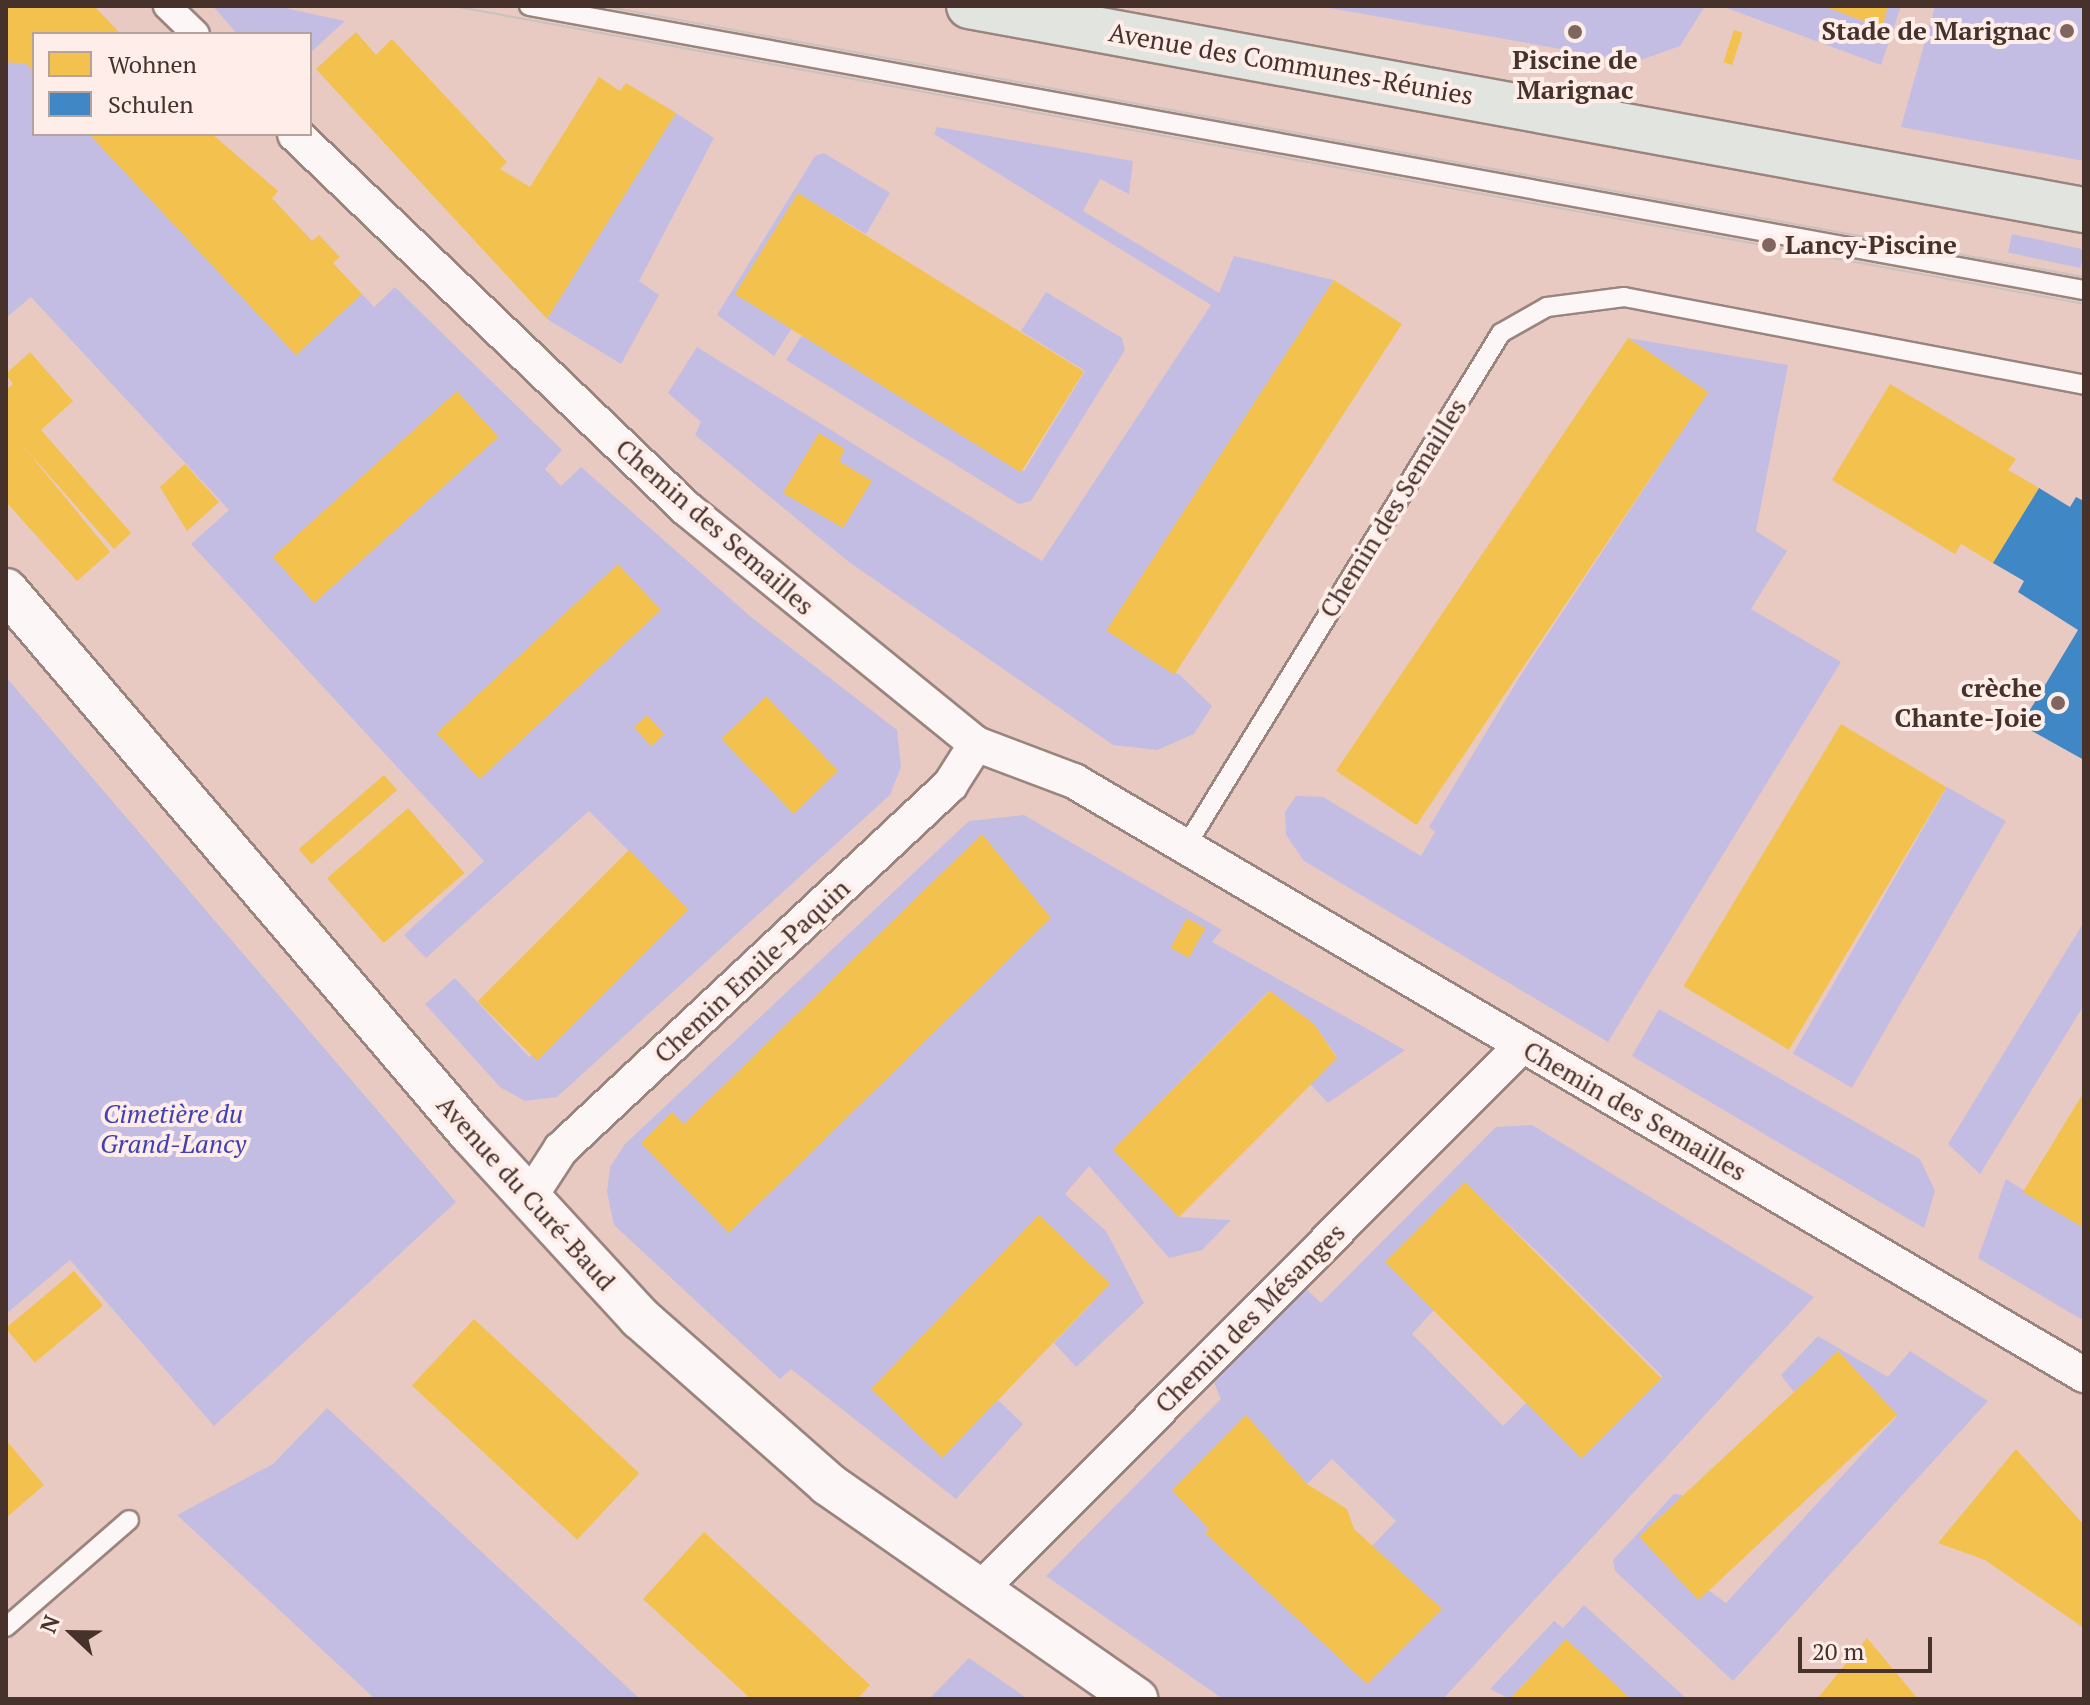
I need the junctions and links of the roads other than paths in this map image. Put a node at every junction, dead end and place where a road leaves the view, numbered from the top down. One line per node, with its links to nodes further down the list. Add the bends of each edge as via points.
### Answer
1 (167, 6): 4 (street)
2 (529, 6): 7 (lane)
3 (969, 6): 6 (main road, Avenue des Communes-Réunies)
4 (194, 32)
5 (297, 136): 10 (street, Chemin des Semailles, via 687,509)
6 (2084, 210)
7 (2084, 290)
8 (2084, 385): 11 (lane, Chemin des Semailles, via 1624,297 1547,307 1501,333)
9 (6, 590): 13 (street, Avenue du Curé-Baud)
10 (976, 744): 11 (street, Chemin des Semailles, via 1074,781); 13 (street, Chemin Emile-Paquin, via 950,785 561,1149)
11 (1186, 846): 12 (street, Chemin des Semailles)
12 (1521, 1046): 14 (street, Chemin des Semailles); 16 (street, Chemin des Mésanges)
13 (529, 1198): 16 (street, Avenue du Curé-Baud, via 702,1377 828,1484)
14 (2084, 1375)
15 (129, 1520): 17 (lane)
16 (980, 1590): 18 (street, Avenue du Curé-Baud)
17 (6, 1627)
18 (1136, 1699)

